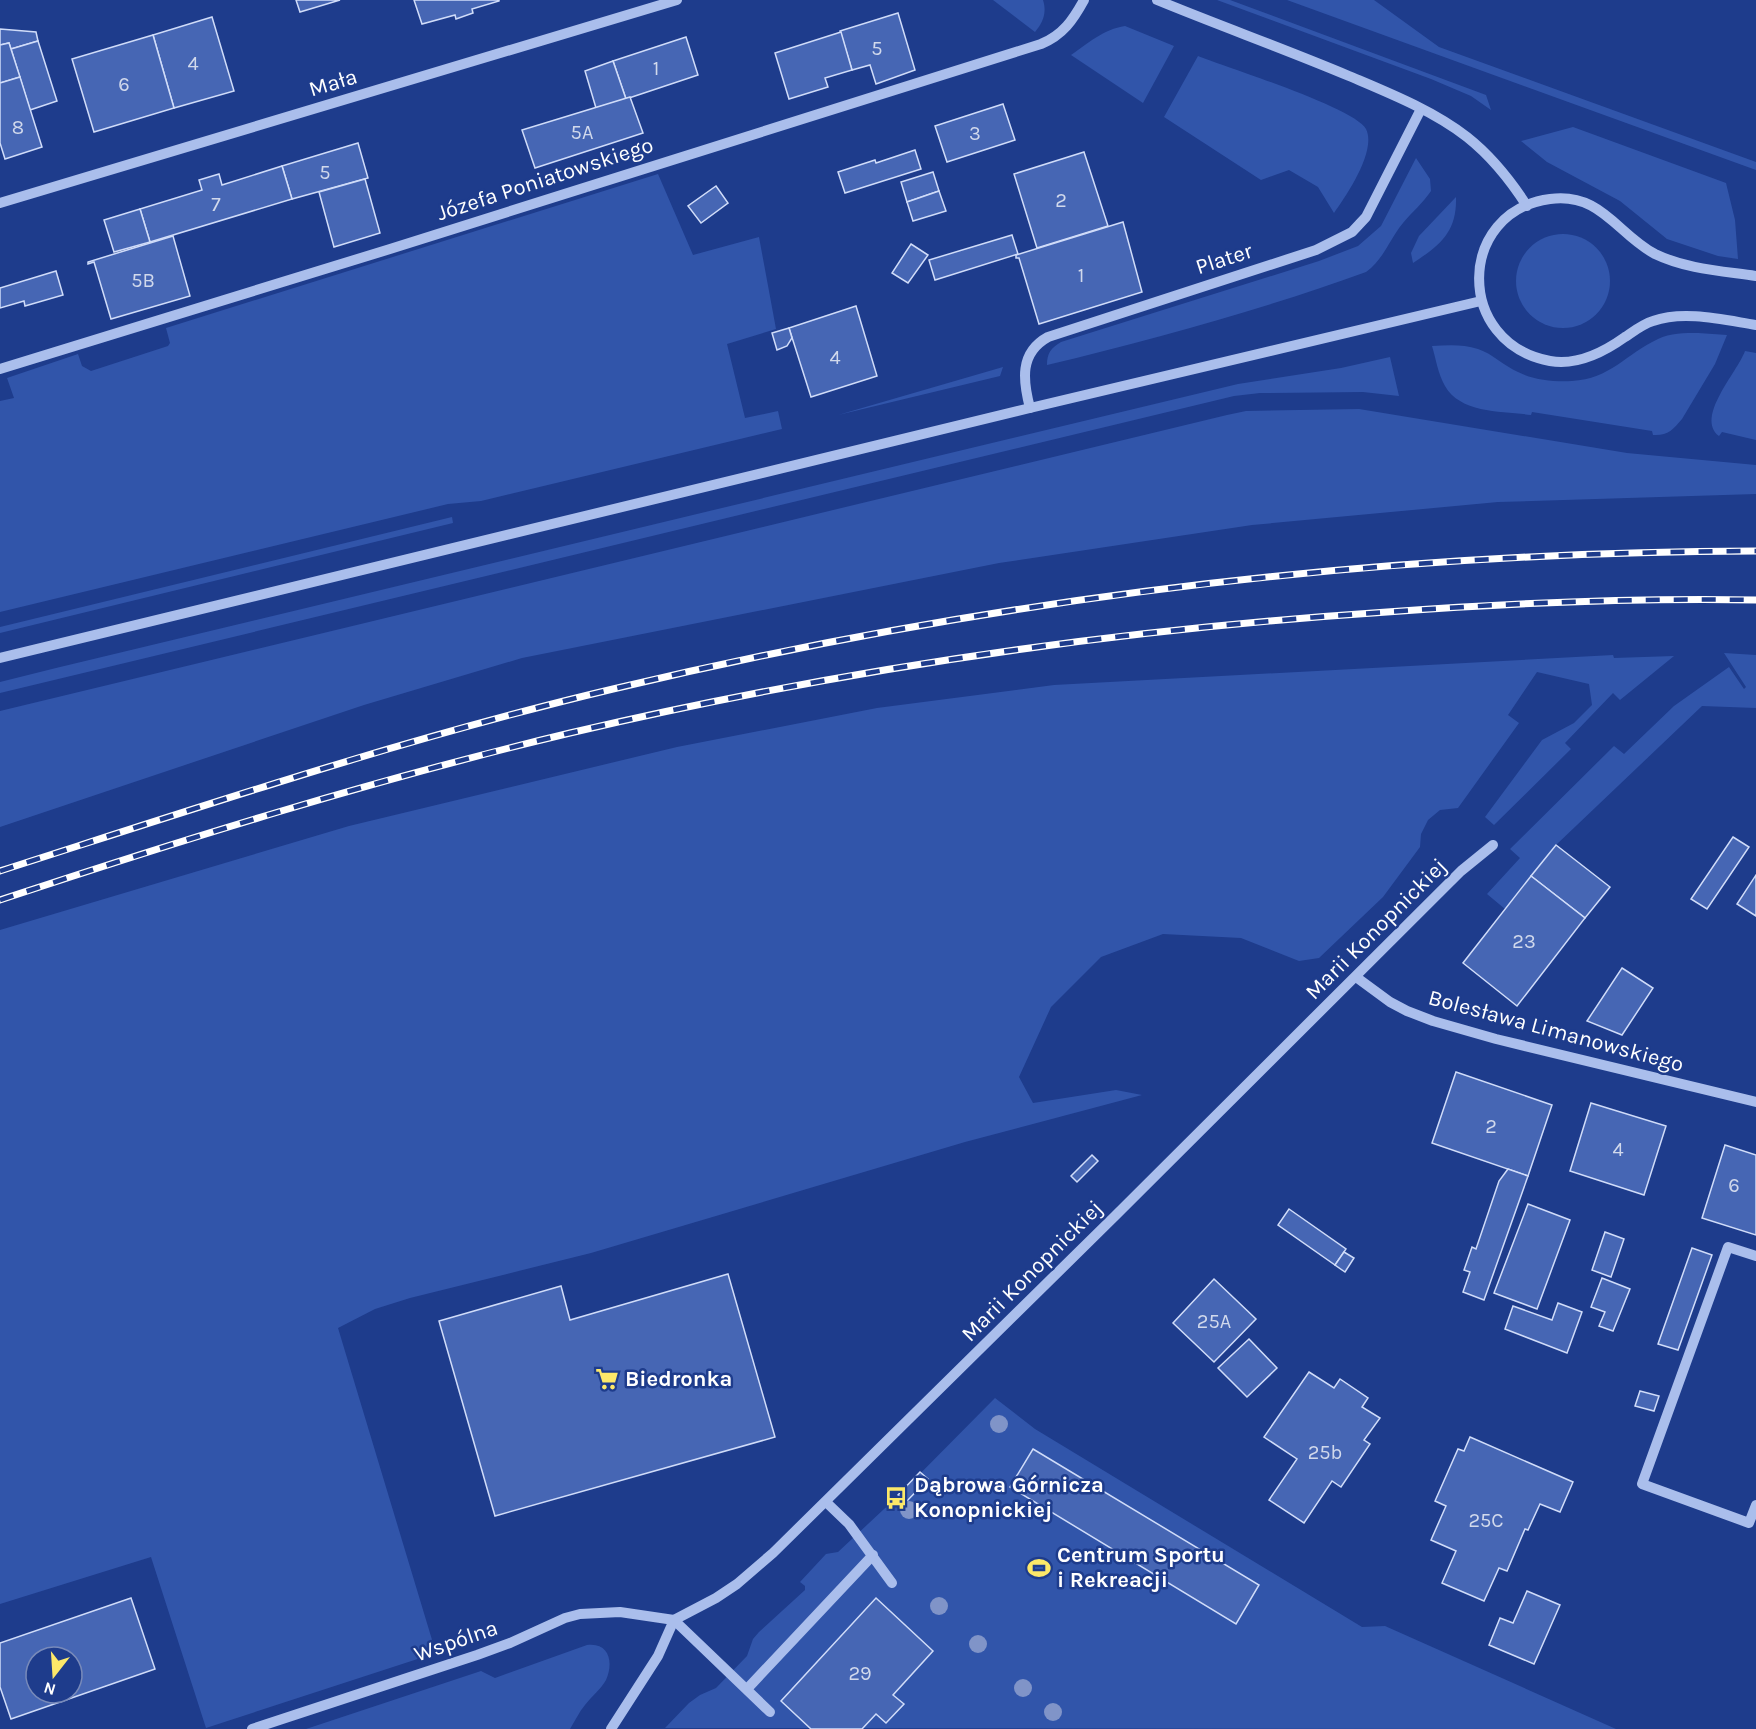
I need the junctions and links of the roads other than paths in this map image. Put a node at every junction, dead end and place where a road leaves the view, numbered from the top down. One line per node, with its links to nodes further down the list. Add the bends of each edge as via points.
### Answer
1 (677, 0): 5 (street, Mała)
2 (1084, 0): 10 (street, Józefa Poniatowskiego, via 1066,27 1041,44)
3 (1157, 0): 4 (street, via 1338,71)
4 (1421, 109): 6 (street, via 1468,138 1500,169); 11 (street, Plater, via 1372,208 1352,232 1316,250 1044,339 1034,350 1024,373)
5 (0, 203)
6 (1527, 206): 7 (street, via 1551,199 1577,200 1605,213 1643,247 1664,258 1706,270); 8 (street, via 1501,224 1486,246 1479,281)
7 (1756, 276)
8 (1481, 301): 9 (street, via 1502,338 1521,352 1553,362 1572,362 1593,355 1644,324 1662,318 1698,317); 11 (street)
9 (1756, 325)
10 (0, 369)
11 (1030, 408): 12 (street)
12 (0, 658)
13 (1494, 846): 14 (street, Marii Konopnickiej, via 1461,871)
14 (1356, 977): 15 (street, Bolesława Limanowskiego, via 1390,1002 1444,1024); 17 (street, Marii Konopnickiej)
15 (1756, 1102)
16 (1756, 1256): 18 (street, via 1728,1247 1642,1484 1749,1524)
17 (826, 1502): 19 (street); 21 (street, Marii Konopnickiej, via 737,1584)
18 (1756, 1505)
19 (873, 1555): 20 (street); 22 (street)
20 (892, 1583)
21 (674, 1620): 22 (street); 24 (street, Wspólna, via 614,1612 580,1614 477,1655); 25 (street, via 654,1662)
22 (747, 1689): 23 (street)
23 (770, 1712)
24 (252, 1729)
25 (611, 1729)

